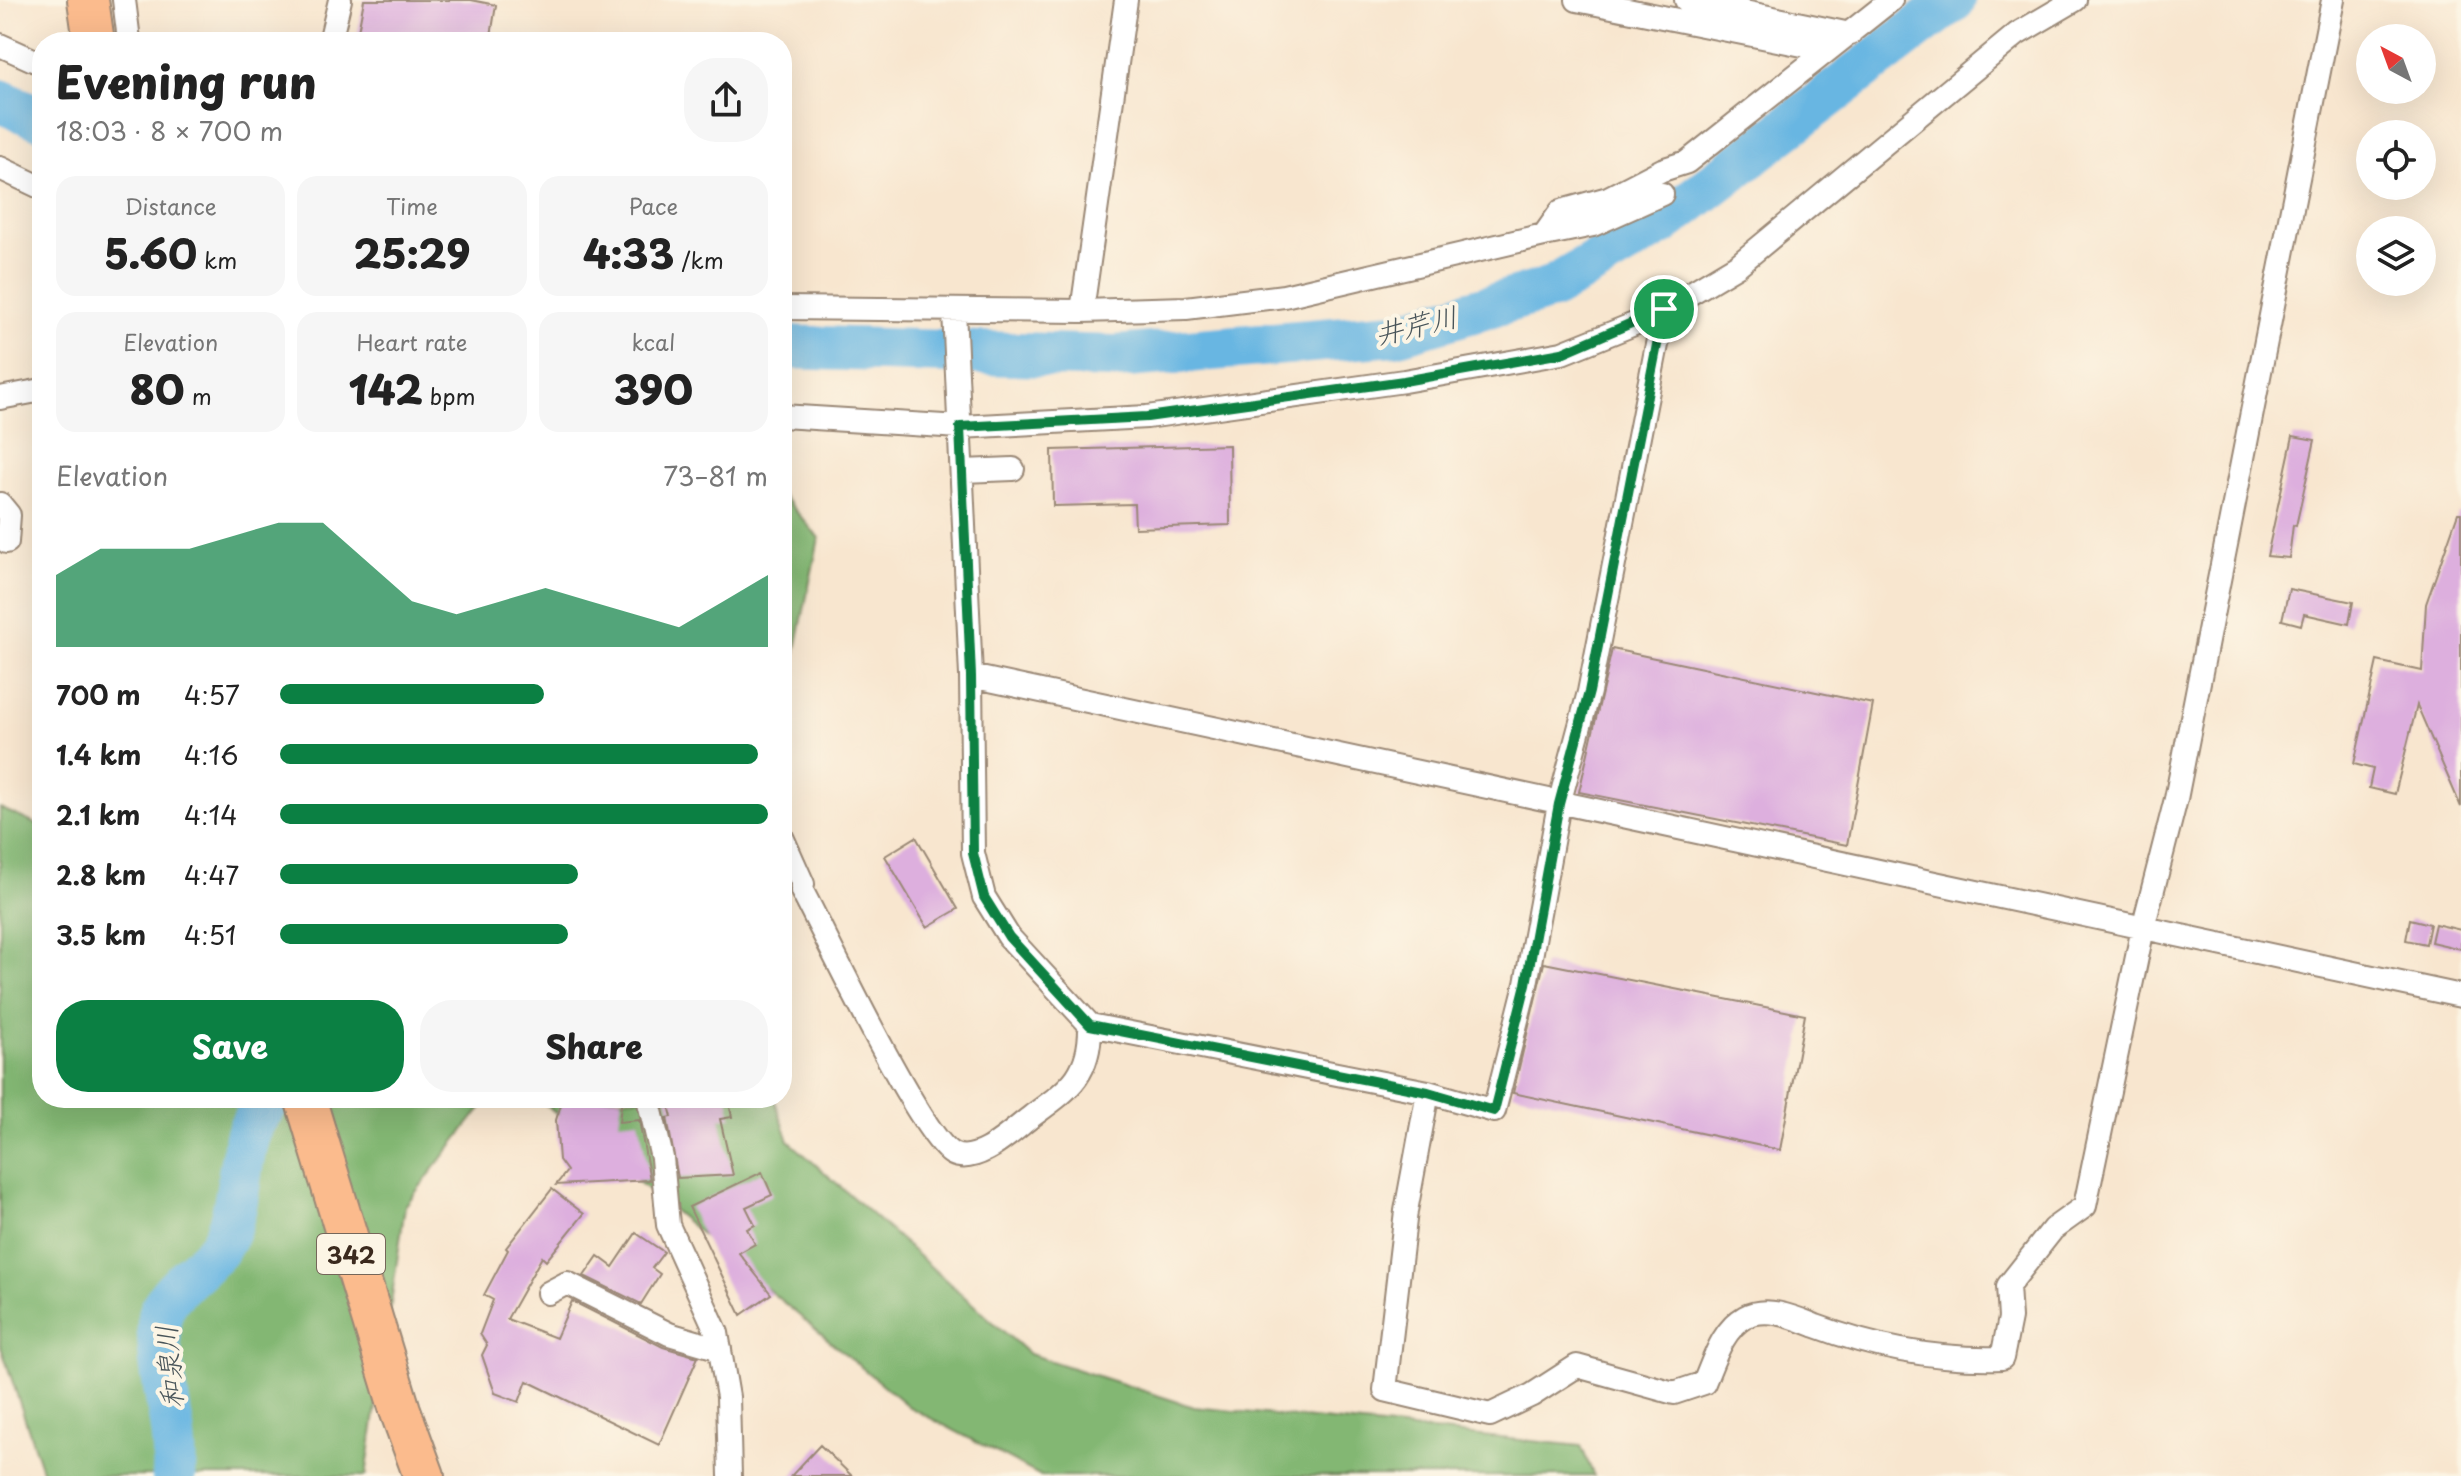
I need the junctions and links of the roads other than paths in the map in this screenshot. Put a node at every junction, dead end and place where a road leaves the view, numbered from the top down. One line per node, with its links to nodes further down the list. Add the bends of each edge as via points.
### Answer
1 (88, 0): 10 (highway)
2 (124, 0): 11 (street)
3 (340, 0): 12 (street)
4 (1126, 0): 23 (street)
5 (1577, 0): 15 (street)
6 (1686, 0): 13 (street)
7 (1891, 0): 13 (street)
8 (2075, 0): 22 (street, via 2017,34 1738,265)
9 (2333, 0): 36 (street, via 2176,799)
10 (106, 32)
11 (114, 32)
12 (332, 32)
13 (1850, 34): 15 (street)
14 (0, 45): 16 (street)
15 (1828, 50): 20 (street, via 1687,162 1608,198 1561,211)
16 (32, 59)
17 (0, 168): 18 (street)
18 (32, 183)
19 (1662, 194): 20 (street, via 1593,225)
20 (1544, 235): 23 (street, via 1284,296 1186,308)
21 (792, 308): 24 (street)
22 (1664, 309): 28 (street, via 1562,353 1404,381 1147,417); 34 (street, via 1589,692)
23 (1082, 311): 24 (street)
24 (953, 315): 28 (street)
25 (32, 392): 26 (street)
26 (0, 398)
27 (792, 417): 28 (street)
28 (960, 427): 30 (street)
29 (1013, 469): 30 (street)
30 (963, 471): 33 (street)
31 (0, 504): 32 (street, via 9,515)
32 (7, 542)
33 (971, 676): 34 (street); 38 (street, via 973,853 984,897 1009,937)
34 (1559, 804): 36 (street); 39 (street, via 1526,984 1494,1111)
35 (792, 859): 38 (street, via 802,891 921,1118 953,1154 969,1157 993,1145 1074,1084 1091,1051)
36 (2143, 928): 37 (street); 39 (street, via 2085,1206 2053,1229 2008,1286 2010,1318 2002,1358 1958,1360 1868,1345 1783,1313 1748,1315 1728,1331 1704,1383 1674,1393 1577,1366 1490,1415 1385,1390 1406,1211)
37 (2461, 996)
38 (1090, 1025): 39 (street)
39 (1428, 1092)
40 (308, 1108): 44 (highway, 342, via 400,1410)
41 (650, 1108): 43 (street, via 662,1158 668,1225)
42 (548, 1293): 43 (street, via 567,1283 669,1334)
43 (720, 1349): 45 (street, via 728,1397)
44 (427, 1476)
45 (730, 1476)

